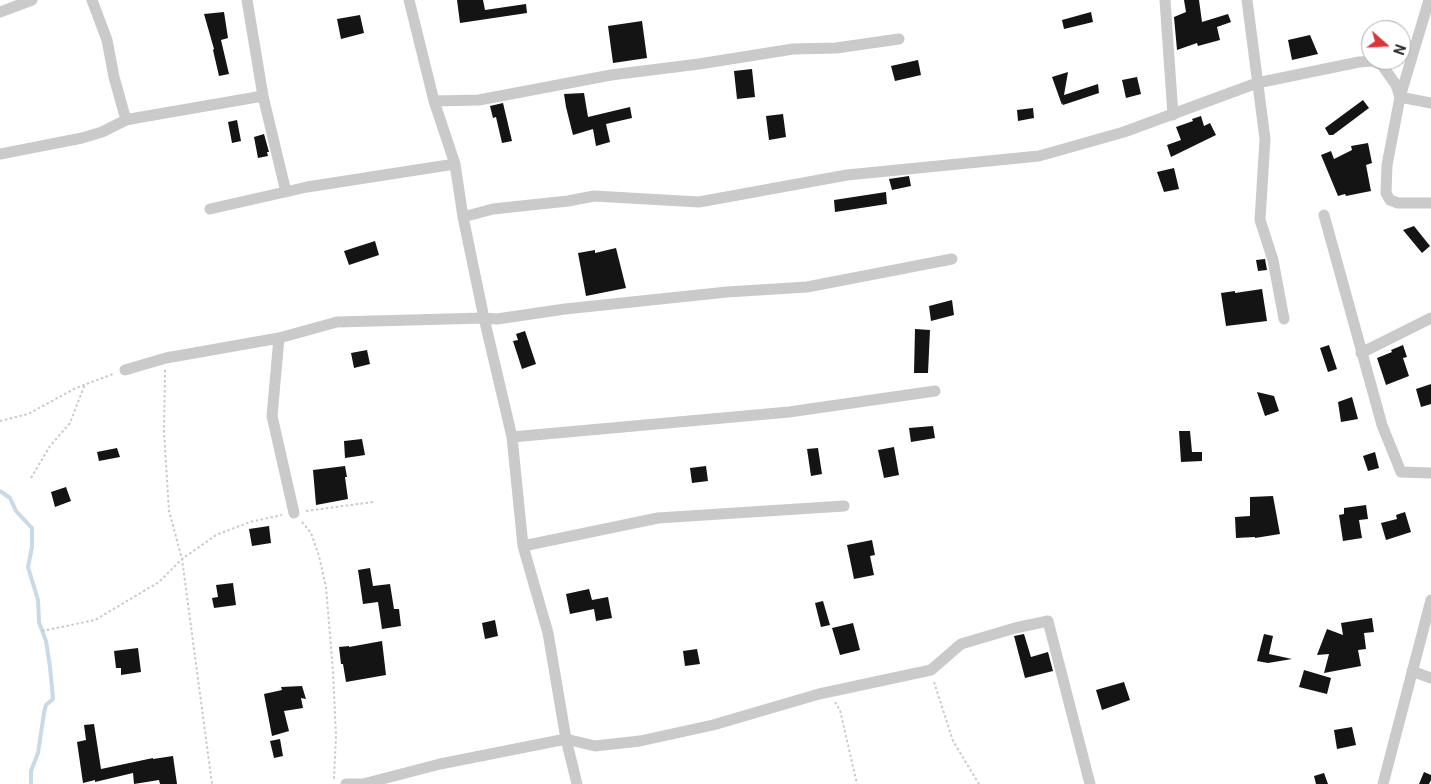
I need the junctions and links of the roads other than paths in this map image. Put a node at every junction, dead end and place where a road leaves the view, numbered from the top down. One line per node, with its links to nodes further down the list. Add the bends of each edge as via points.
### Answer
1 (32, 0): 8 (street)
2 (92, 0): 16 (street, via 107,40)
3 (247, 0): 11 (street)
4 (410, 0): 13 (street)
5 (1165, 0): 15 (street)
6 (1247, 0): 10 (street)
7 (1429, 0): 12 (street)
8 (0, 12)
9 (899, 39): 13 (street, via 836,48 792,49 611,75 478,100)
10 (1258, 83): 12 (street, via 1372,60 1382,65); 15 (street); 27 (street, via 1265,139 1260,220 1273,260)
11 (263, 96): 16 (street); 19 (street)
12 (1400, 97): 14 (street); 20 (street, via 1386,193 1390,200 1398,203)
13 (434, 101): 18 (street)
14 (1431, 103)
15 (1173, 115): 23 (street, via 1040,156 847,175 699,202 594,196 492,209)
16 (126, 120): 17 (street, via 82,138)
17 (0, 154)
18 (455, 164): 19 (street); 23 (street)
19 (286, 192): 21 (street)
20 (1431, 203)
21 (210, 209)
22 (1324, 215): 29 (street)
23 (463, 217): 25 (street)
24 (952, 259): 25 (street, via 807,287 718,293)
25 (484, 318): 28 (street, via 337,322); 32 (street)
26 (1431, 318): 29 (street)
27 (1284, 319)
28 (279, 338): 30 (street, via 166,358); 35 (street, via 272,416)
29 (1361, 353): 33 (street, via 1382,425 1401,472)
30 (125, 370)
31 (935, 391): 32 (street, via 789,412)
32 (512, 437): 36 (street)
33 (1431, 473)
34 (844, 506): 36 (street, via 658,518)
35 (294, 512)
36 (523, 546): 40 (street, via 548,633)
37 (1431, 600): 38 (street)
38 (1412, 671): 39 (street); 44 (street)
39 (1431, 678)
40 (566, 739): 41 (street, via 440,764 363,784); 42 (street); 43 (street, via 595,746 640,742 819,694 931,670 961,644 1048,622)
41 (346, 784)
42 (577, 784)
43 (1090, 784)
44 (1383, 784)

